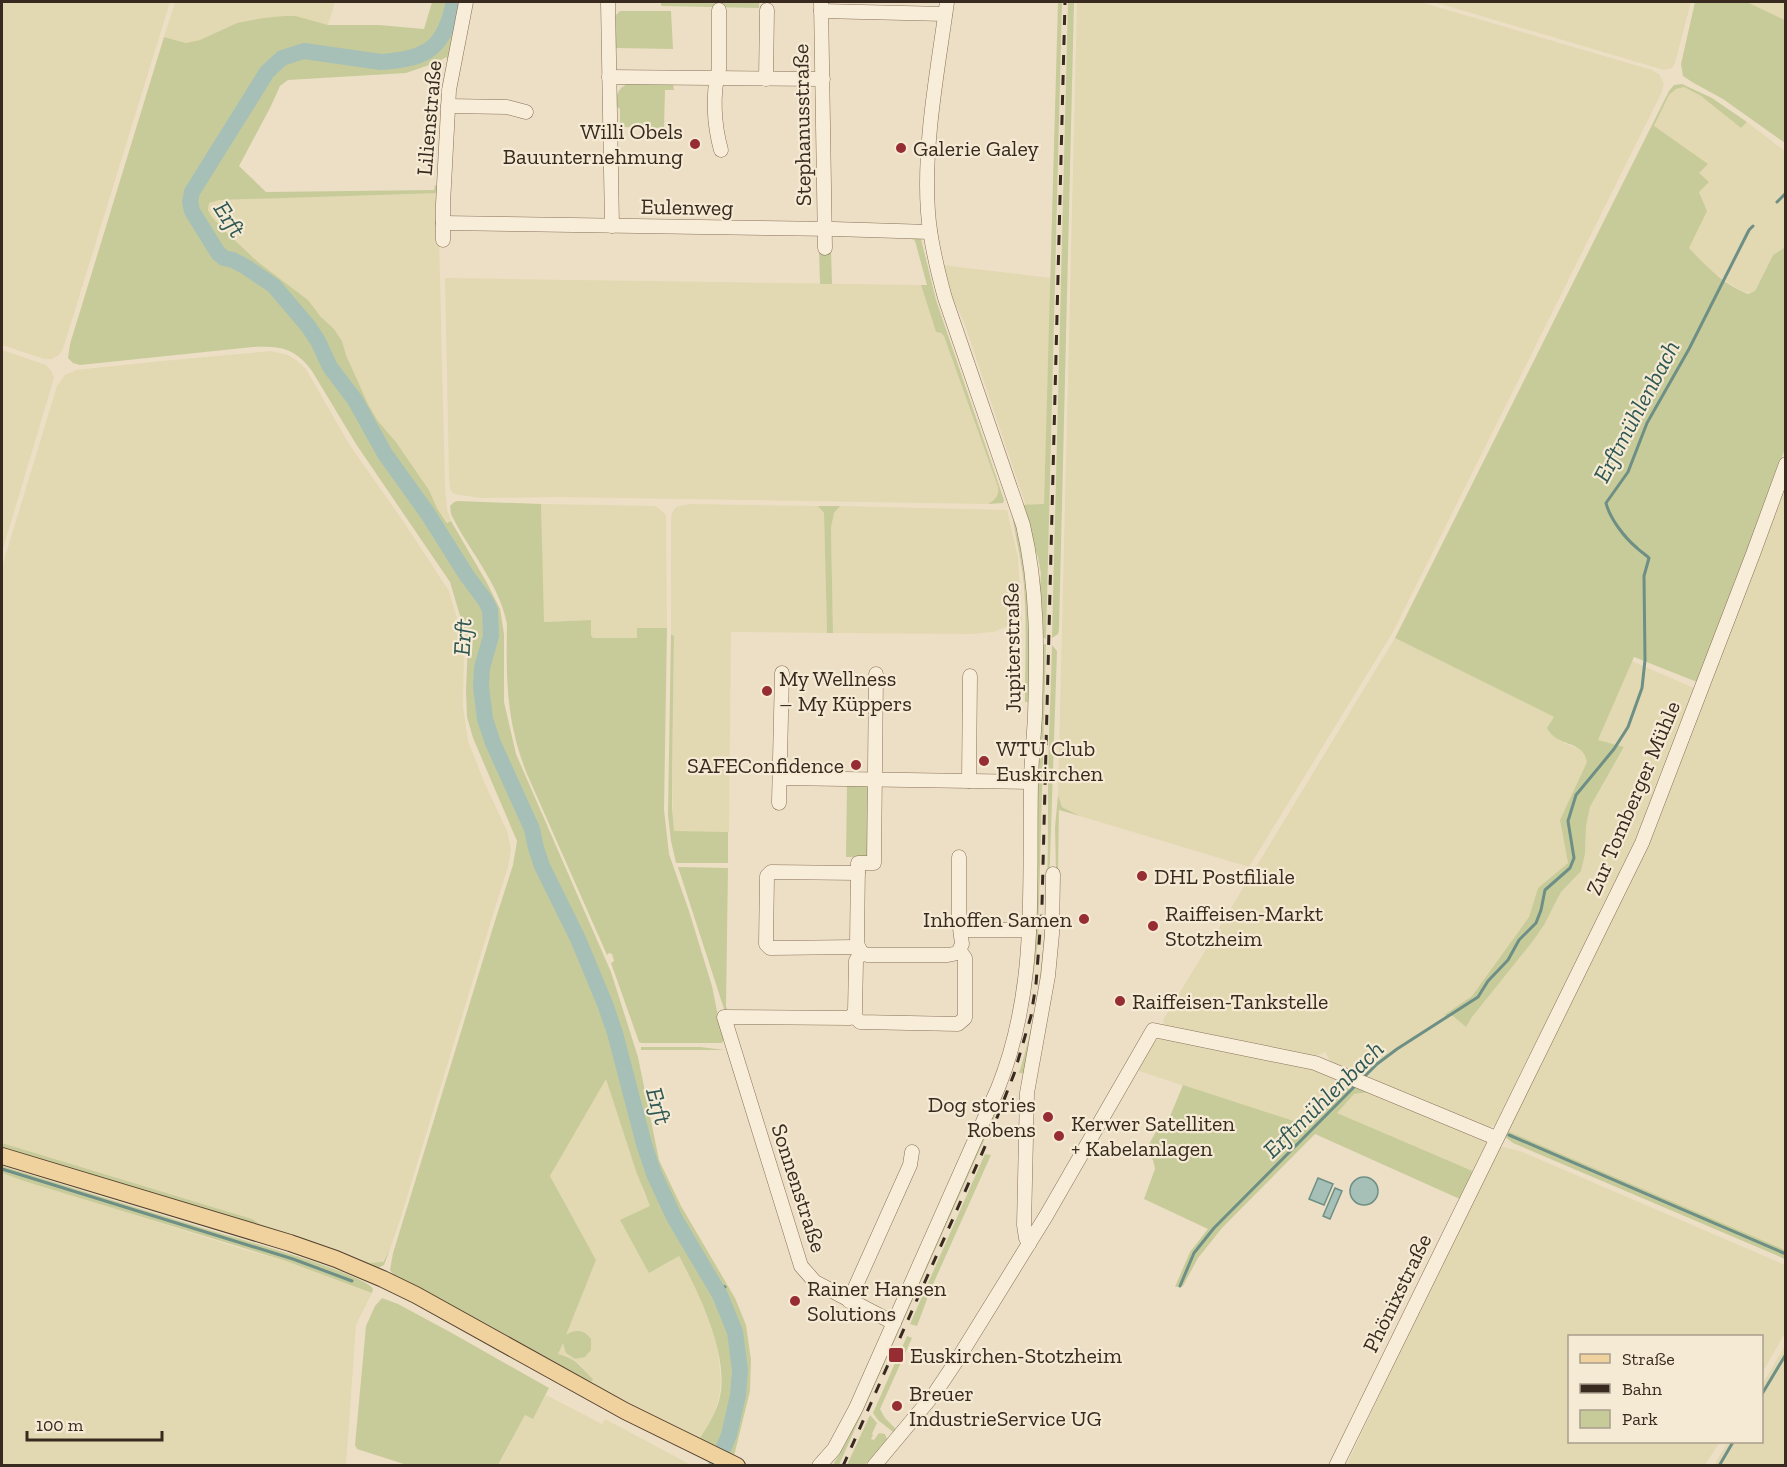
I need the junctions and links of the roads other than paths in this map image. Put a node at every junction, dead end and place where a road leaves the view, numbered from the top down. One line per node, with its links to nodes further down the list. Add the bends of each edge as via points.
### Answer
1 (466, 2): 11 (street, Lilienstraße)
2 (608, 2): 7 (street)
3 (821, 6): 4 (street); 10 (street, Stephanusstraße)
4 (946, 8): 17 (street, Jupiterstraße, via 928,163)
5 (719, 10): 8 (street)
6 (766, 10): 9 (street)
7 (609, 77): 8 (street); 15 (street)
8 (717, 77): 9 (street); 13 (street, via 716,130)
9 (766, 79): 10 (street)
10 (823, 79): 16 (street, Stephanusstraße)
11 (448, 106): 12 (street, via 507,107); 14 (street, Lilienstraße)
12 (526, 112)
13 (721, 150)
14 (443, 223): 15 (street, Eulenweg); 18 (street, Lilienstraße)
15 (612, 226): 16 (street, Eulenweg)
16 (825, 229): 17 (street, Eulenweg); 19 (street, Stephanusstraße)
17 (930, 232): 27 (street, Jupiterstraße, via 945,298 1029,553 1036,641)
18 (443, 240)
19 (825, 248)
20 (1785, 464): 37 (street, Zur Tomberger Mühle, via 1642,843)
21 (782, 674): 24 (street)
22 (876, 674): 25 (street)
23 (970, 675): 26 (street)
24 (781, 778): 25 (street); 28 (street)
25 (875, 780): 26 (street); 30 (street, via 874,863 858,863)
26 (969, 781): 27 (street)
27 (1031, 782): 33 (street, Jupiterstraße)
28 (779, 803)
29 (959, 857): 32 (street)
30 (858, 873): 34 (street); 34 (street, via 771,872 767,876 766,944 770,948)
31 (1053, 874): 40 (street, via 1048,976 1027,1093 1024,1225)
32 (962, 930): 33 (street); 35 (street)
33 (1029, 930): 42 (street, Jupiterstraße, via 1023,1003 1007,1065)
34 (859, 950): 35 (street, via 867,954 948,955); 36 (street)
35 (960, 951): 36 (street, via 965,958 965,1018 958,1024 860,1022)
36 (852, 1015): 41 (street, Sonnenstraße, via 724,1017 801,1266 815,1282)
37 (1496, 1138): 40 (street, via 1302,1059 1154,1030); 46 (street, Phönixstraße)
38 (912, 1152): 41 (street, via 910,1165)
39 (2, 1156): 43 (main road, via 336,1259 435,1305 625,1411)
40 (1029, 1244): 45 (street, via 946,1376)
41 (849, 1301): 42 (street, Sonnenstraße)
42 (894, 1323): 44 (street, Jupiterstraße, via 847,1426)
43 (734, 1464)
44 (819, 1466)
45 (874, 1466)
46 (1336, 1466)

